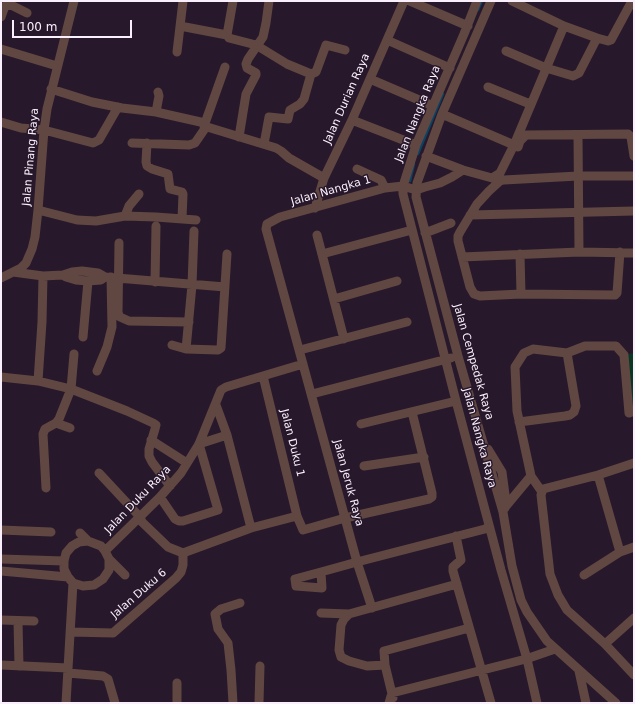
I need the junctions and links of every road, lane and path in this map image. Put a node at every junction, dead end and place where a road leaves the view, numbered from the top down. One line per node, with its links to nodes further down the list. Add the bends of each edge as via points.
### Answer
1 (74, 1): 24 (street, Jalan Pinang Raya)
2 (183, 1): 13 (street)
3 (233, 1): 16 (street)
4 (269, 1): 19 (street, via 263,37)
5 (404, 1): 18 (street, Jalan Durian Raya)
6 (410, 1): 14 (street)
7 (477, 1): 14 (street, Jalan Nangka Raya)
8 (491, 1): 37 (street, Jalan Cempedak Raya)
9 (512, 1): 15 (street)
10 (632, 1): 17 (street, via 611,40)
11 (27, 13): 12 (street, via 9,4 5,6)
12 (1, 17)
13 (180, 26): 16 (street); 23 (street)
14 (468, 26): 26 (street, Jalan Nangka Raya)
15 (564, 26): 17 (street); 27 (street)
16 (227, 35): 19 (street, via 229,38)
17 (597, 38): 27 (street, via 579,73 573,76)
18 (387, 40): 26 (street); 29 (street, Jalan Durian Raya)
19 (256, 45): 28 (street, via 287,64); 43 (street, via 246,64 256,75 246,94)
20 (1, 49): 24 (street)
21 (345, 50): 28 (street, via 326,45 316,72)
22 (506, 51): 27 (street)
23 (177, 52)
24 (57, 66): 31 (street, Jalan Pinang Raya)
25 (225, 67): 40 (street)
26 (450, 68): 34 (street, Jalan Nangka Raya)
27 (546, 68): 33 (street)
28 (312, 74): 46 (street, via 304,98 290,110 288,119 269,117)
29 (370, 79): 34 (street); 38 (street, Jalan Durian Raya)
30 (488, 87): 33 (street)
31 (51, 88): 35 (street); 41 (street, Jalan Pinang Raya)
32 (158, 92): 36 (street)
33 (530, 104): 48 (street)
34 (433, 106): 47 (street, Jalan Nangka Raya)
35 (118, 108): 36 (street); 41 (street, via 99,140 93,143)
36 (156, 112): 40 (street)
37 (444, 115): 48 (street); 49 (street, Jalan Cempedak Raya)
38 (352, 120): 47 (street); 55 (street, Jalan Durian Raya)
39 (1, 122): 41 (street, via 21,128)
40 (205, 125): 43 (street); 45 (street, via 195,143 190,145)
41 (44, 130): 62 (street, Jalan Pinang Raya)
42 (578, 135): 50 (street, via 630,135); 53 (street); 56 (street, via 526,135 520,141)
43 (239, 137): 46 (street)
44 (132, 143): 45 (street)
45 (147, 143): 67 (street, via 147,166 168,174 170,189 183,194)
46 (264, 144): 55 (street, via 281,151)
47 (416, 145): 57 (street, Jalan Nangka Raya)
48 (514, 145): 52 (street, via 500,173 492,178)
49 (426, 156): 52 (street); 59 (street, Jalan Cempedak Raya)
50 (634, 156)
51 (357, 169): 58 (street, via 381,180)
52 (463, 170): 59 (street, via 440,183)
53 (578, 176): 54 (street); 56 (street); 64 (street)
54 (634, 176)
55 (324, 178): 61 (street, Jalan Durian Raya)
56 (504, 180): 65 (street, via 489,191)
57 (403, 186): 58 (street, Jalan Nangka 1); 59 (street); 72 (street, Jalan Nangka Raya)
58 (385, 188): 61 (street, Jalan Nangka 1)
59 (416, 190): 74 (street, Jalan Cempedak Raya)
60 (139, 194): 66 (street)
61 (315, 208): 70 (street, Jalan Nangka 1, via 280,217)
62 (38, 210): 66 (street, via 77,220 96,221); 84 (street, Jalan Pinang Raya, via 32,249 26,263)
63 (634, 211): 64 (street)
64 (579, 213): 65 (street); 77 (street)
65 (470, 215): 83 (street, via 458,236)
66 (125, 216): 67 (street)
67 (182, 219): 68 (street)
68 (196, 220)
69 (451, 223): 74 (street)
70 (267, 224): 102 (street, Jalan Jeruk Raya, via 266,229)
71 (156, 226): 91 (street)
72 (412, 230): 81 (street); 108 (street, Jalan Nangka Raya)
73 (194, 231): 92 (street)
74 (425, 233): 107 (street, Jalan Cempedak Raya)
75 (317, 235): 81 (street)
76 (119, 243): 88 (street)
77 (579, 252): 78 (street); 82 (street)
78 (620, 252): 79 (street); 94 (street, via 615,295)
79 (634, 253)
80 (227, 254): 93 (street)
81 (322, 254): 95 (street)
82 (520, 254): 83 (street); 94 (street)
83 (462, 257): 94 (street, via 470,287 477,296)
84 (13, 272): 86 (street); 87 (street, Jalan Pinang Raya)
85 (63, 275): 86 (street); 88 (street, via 82,271); 89 (street)
86 (43, 276): 113 (street)
87 (1, 278)
88 (111, 278): 89 (street); 91 (street); 96 (street, via 118,313 124,320); 110 (street, via 112,327)
89 (88, 281): 98 (street)
90 (397, 281): 95 (street)
91 (155, 282): 92 (street)
92 (192, 285): 93 (street); 96 (street)
93 (225, 287): 101 (street, via 221,348)
94 (521, 294)
95 (334, 299): 99 (street)
96 (189, 322): 101 (street)
97 (407, 322): 99 (street)
98 (83, 337)
99 (344, 339): 102 (street)
100 (172, 345): 101 (street)
101 (186, 349)
102 (300, 350): 109 (street, Jalan Jeruk Raya)
103 (566, 353): 106 (street, via 585,346 616,346); 120 (street, via 533,349 524,353 515,367); 120 (street, via 576,406 574,412 565,416)
104 (74, 354): 114 (street)
105 (634, 354): 106 (street)
106 (624, 355): 118 (street, via 629,413)
107 (458, 356): 108 (street); 138 (street, Jalan Cempedak Raya)
108 (446, 359): 115 (street); 116 (street, Jalan Nangka Raya)
109 (303, 364): 111 (street, Jalan Duku Raya); 115 (street, Jalan Jeruk Raya)
110 (97, 371)
111 (263, 376): 117 (street, Jalan Duku Raya, via 221,390); 139 (street, Jalan Duku 1)
112 (1, 377): 113 (street)
113 (38, 381): 114 (street)
114 (71, 389): 121 (street); 125 (street, via 153,422 156,425)
115 (312, 394): 140 (street, Jalan Jeruk Raya)
116 (456, 401): 119 (street); 142 (street, Jalan Nangka Raya)
117 (216, 405): 124 (street); 126 (street, Jalan Duku Raya)
118 (634, 411)
119 (412, 412): 122 (street); 127 (street)
120 (519, 422): 133 (street)
121 (56, 423): 123 (street); 135 (street, via 45,429 43,434)
122 (361, 424)
123 (70, 428)
124 (227, 435): 126 (street); 143 (street)
125 (151, 440): 128 (street); 134 (street, via 149,456)
126 (199, 444): 128 (street, Jalan Duku Raya); 137 (street, via 218,510 179,521)
127 (424, 457): 130 (street); 140 (street, via 432,497)
128 (187, 463): 134 (street, Jalan Duku Raya)
129 (634, 463): 132 (street)
130 (364, 466)
131 (99, 473): 141 (street)
132 (598, 475): 136 (street, via 543,489); 150 (street)
133 (531, 476): 136 (street); 138 (street)
134 (170, 486): 137 (street, Jalan Duku Raya)
135 (46, 488)
136 (542, 492): 174 (street, via 550,574 554,586 567,610)
137 (160, 498): 141 (street, Jalan Duku Raya)
138 (504, 509): 156 (street, Jalan Cempedak Raya)
139 (297, 516): 140 (street, via 302,529 305,530); 143 (street)
140 (345, 518): 155 (street, Jalan Jeruk Raya)
141 (141, 519): 151 (street, via 168,547); 152 (street, Jalan Duku Raya)
142 (489, 526): 147 (street); 157 (street, Jalan Nangka Raya)
143 (251, 528): 151 (street)
144 (1, 530): 145 (street)
145 (51, 532)
146 (80, 533): 148 (street)
147 (456, 536): 155 (street); 163 (street, via 461,560 453,567)
148 (88, 541): 152 (street, via 101,546); 154 (street, via 72,546)
149 (634, 547): 150 (street)
150 (620, 552): 161 (street)
151 (183, 553): 173 (street, Jalan Duku 6, via 183,565 176,578 112,633)
152 (107, 555): 160 (street); 162 (street, via 109,570 103,579 94,585 84,586)
153 (1, 559): 154 (street)
154 (64, 561): 162 (street, via 64,570)
155 (357, 562): 159 (street); 165 (street, Jalan Jeruk Raya)
156 (512, 566): 157 (street); 175 (street, Jalan Cempedak Raya, via 528,612 541,634)
157 (501, 570): 176 (street, Jalan Nangka Raya)
158 (1, 571): 162 (street)
159 (321, 572)
160 (125, 575)
161 (584, 575)
162 (71, 580): 173 (street)
163 (457, 584): 165 (street); 172 (street)
164 (240, 603): 190 (street, via 221,609 215,614 218,629 228,643)
165 (372, 608): 167 (street)
166 (321, 613): 167 (street)
167 (348, 614): 178 (street, via 341,625 338,650 341,657 367,666)
168 (634, 618): 174 (street)
169 (1, 620): 170 (street)
170 (18, 621): 171 (street); 179 (street)
171 (34, 621)
172 (469, 628): 178 (street, via 385,650); 182 (street)
173 (70, 632): 181 (street)
174 (605, 644): 184 (street)
175 (555, 649): 176 (street); 183 (street, Jalan Cempedak Raya)
176 (527, 659): 182 (street); 195 (street, Jalan Nangka Raya)
177 (1, 665): 179 (street)
178 (385, 665): 186 (street)
179 (19, 666): 181 (street)
180 (260, 666): 191 (street)
181 (68, 670): 187 (street); 188 (street, via 108,679)
182 (481, 670): 186 (street); 194 (street)
183 (579, 670): 196 (street); 197 (street, Jalan Cempedak Raya)
184 (634, 675)
185 (177, 683): 189 (street)
186 (392, 693): 192 (street); 193 (street)
187 (66, 703)
188 (115, 703)
189 (177, 703)
190 (233, 703)
191 (259, 703)
192 (388, 703)
193 (395, 703)
194 (491, 703)
195 (537, 703)
196 (586, 703)
197 (614, 703)

